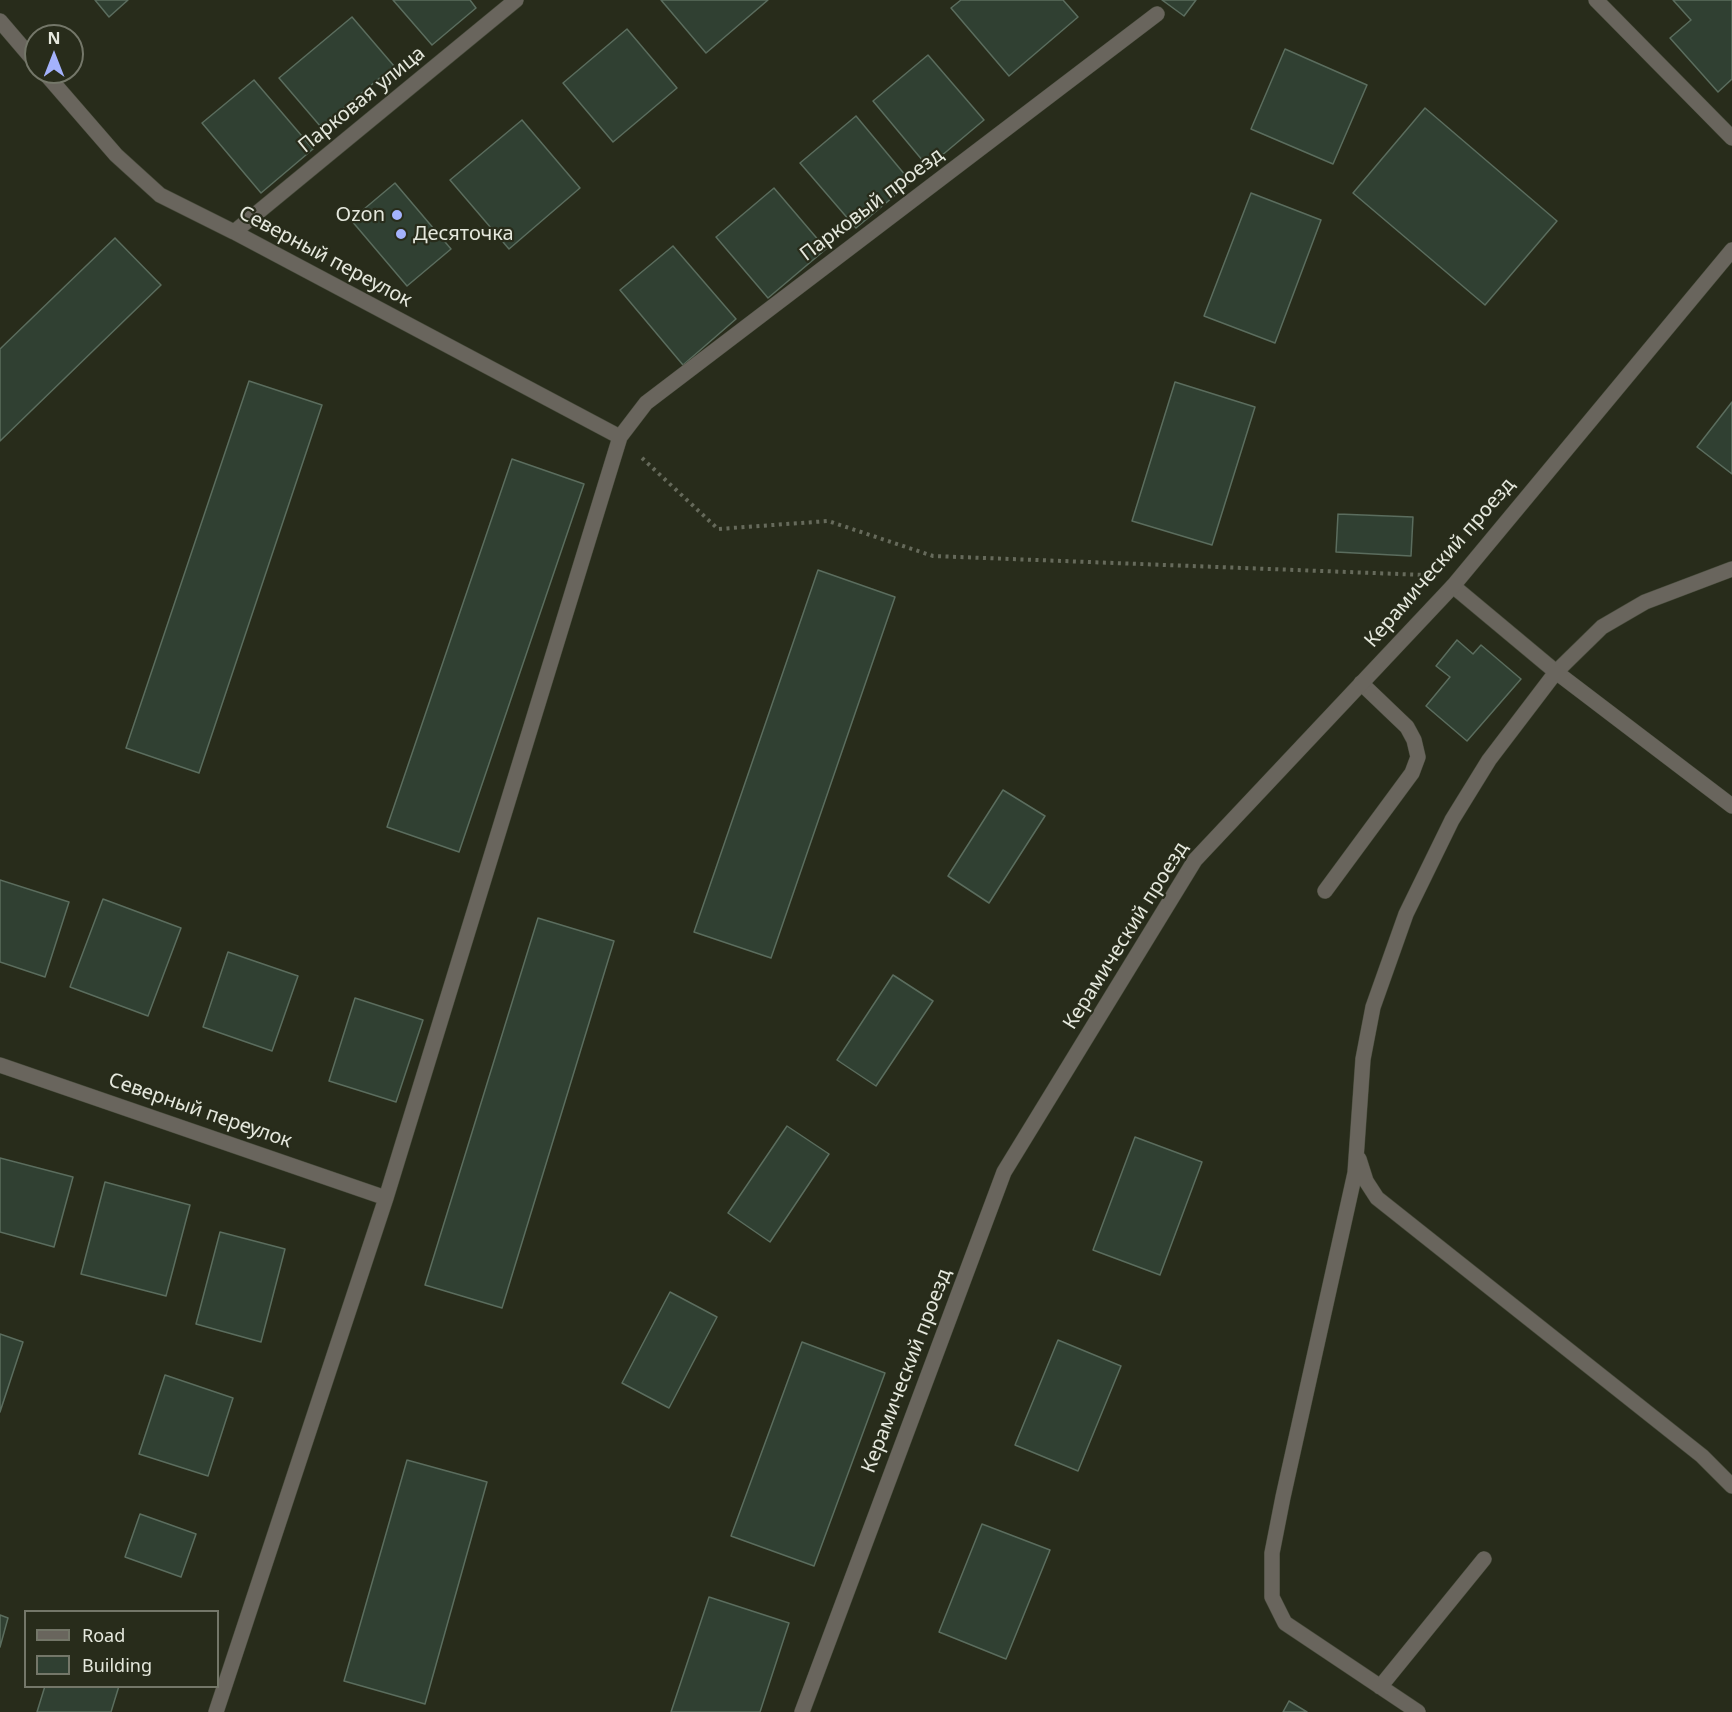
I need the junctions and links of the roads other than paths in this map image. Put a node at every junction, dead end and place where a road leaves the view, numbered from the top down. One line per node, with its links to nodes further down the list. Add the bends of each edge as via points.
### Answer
1 (516, 0): 8 (street, Парковая улица)
2 (1596, 0): 7 (street)
3 (1157, 14): 10 (street, Парковый проезд, via 646,404)
4 (0, 21): 5 (street)
5 (24, 49)
6 (54, 84): 8 (street, Северный переулок, via 116,155 160,195)
7 (1732, 138)
8 (234, 232): 10 (street, Северный переулок)
9 (1732, 250): 12 (street, Керамический проезд)
10 (620, 437): 19 (street)
11 (1732, 569): 13 (street, via 1645,602 1602,627)
12 (1448, 591): 13 (street); 14 (street, Керамический проезд)
13 (1557, 672): 15 (street); 18 (street, via 1489,760 1452,820 1406,914 1373,1007 1363,1059)
14 (1361, 683): 16 (street, via 1407,727 1418,757 1412,772); 24 (street, Керамический проезд, via 1195,860 1004,1172)
15 (1732, 806)
16 (1325, 891)
17 (0, 1065): 19 (street, Северный переулок)
18 (1356, 1142): 20 (street, via 1366,1180 1377,1198 1702,1456); 22 (street, via 1355,1173 1282,1497 1272,1553 1272,1597 1285,1623)
19 (387, 1198): 23 (street)
20 (1732, 1486)
21 (1484, 1558): 22 (street)
22 (1380, 1687): 25 (street)
23 (216, 1712)
24 (801, 1712)
25 (1418, 1712)

